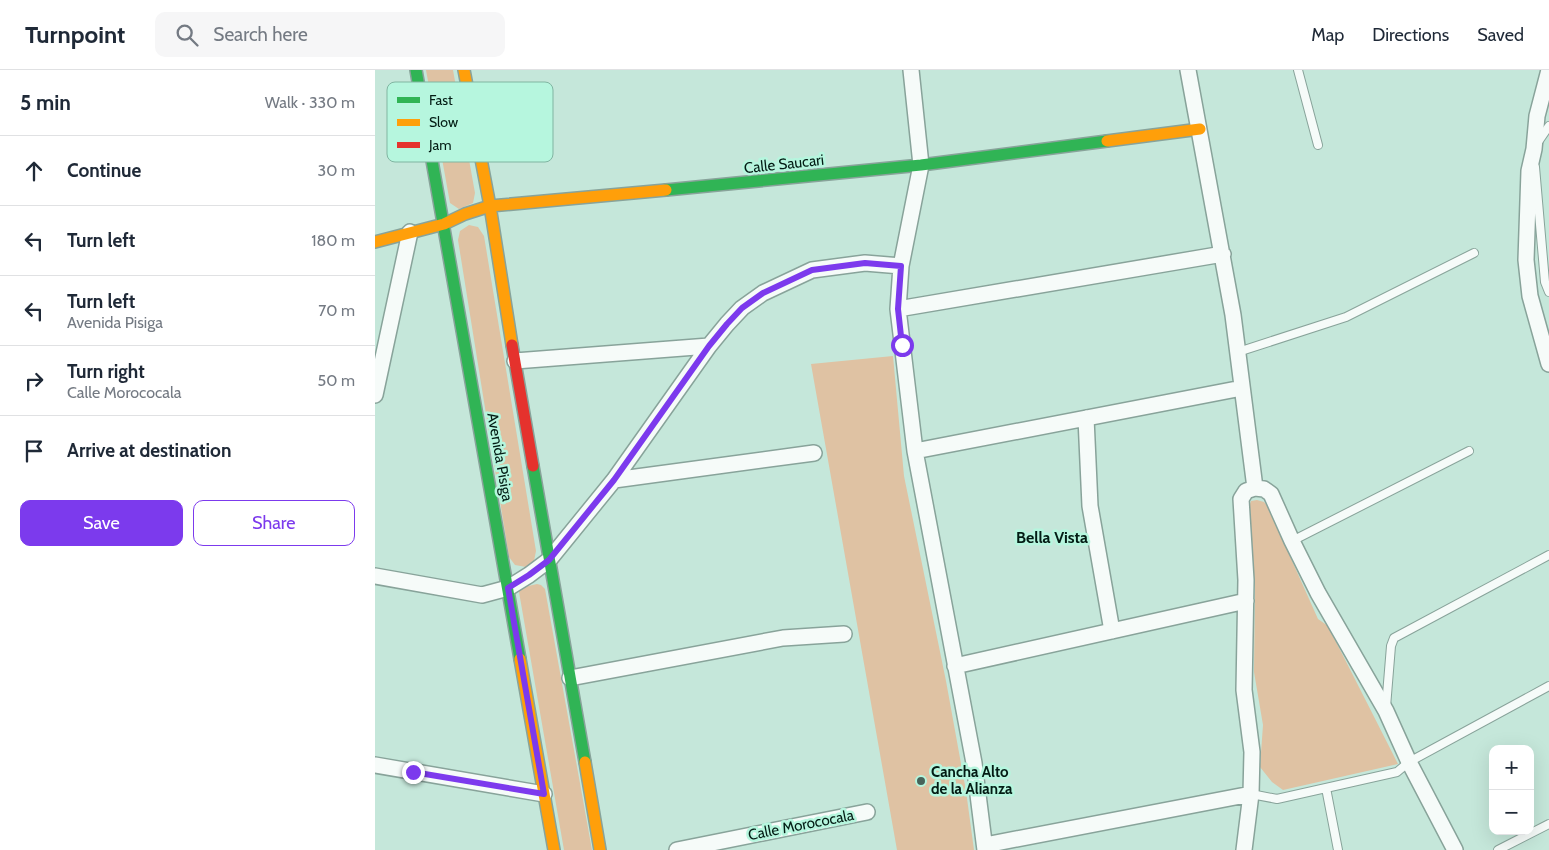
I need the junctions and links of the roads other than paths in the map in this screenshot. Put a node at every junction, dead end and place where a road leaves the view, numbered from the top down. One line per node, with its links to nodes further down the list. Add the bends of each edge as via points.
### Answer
1 (911, 70): 11 (street)
2 (1188, 70): 6 (street)
3 (1298, 70): 7 (lane)
4 (1549, 70): 8 (street, via 1537,116)
5 (1549, 126): 8 (lane)
6 (1200, 129): 11 (street, Calle Saucari); 16 (street)
7 (1318, 145)
8 (1534, 149): 19 (lane, via 1545,282); 24 (street, via 1529,171 1526,260 1530,296)
9 (433, 162): 13 (street, Avenida Pisiga)
10 (482, 162): 12 (street, Avenida Pisiga)
11 (921, 165): 12 (street, Calle Saucari); 18 (street)
12 (490, 206): 13 (street, Calle Saucari); 23 (street, Avenida Pisiga)
13 (444, 224): 14 (street, Calle Saucari); 37 (street, Avenida Pisiga)
14 (410, 232): 15 (street, Calle Saucari); 26 (street)
15 (375, 242)
16 (1223, 254): 20 (street); 22 (street)
17 (1474, 254): 22 (lane, via 1346,317)
18 (901, 266): 20 (street); 21 (street, via 865,263 812,270 763,293 742,308)
19 (1549, 292)
20 (898, 309): 29 (street)
21 (709, 346): 23 (street); 31 (street)
22 (1238, 352): 25 (street)
23 (515, 361): 35 (street, Avenida Pisiga)
24 (1549, 364)
25 (1242, 388): 27 (street); 32 (street)
26 (375, 395)
27 (1086, 418): 29 (street); 39 (street, via 1091,506)
28 (1469, 450): 33 (lane)
29 (915, 451): 41 (street)
30 (814, 454): 31 (street)
31 (614, 480): 35 (street)
32 (1255, 488): 33 (street, via 1264,488 1271,494); 38 (street, via 1241,499)
33 (1292, 540): 44 (street, via 1318,593)
34 (1549, 555): 44 (lane, via 1394,638)
35 (549, 560): 37 (street); 42 (street, Avenida Pisiga)
36 (375, 576): 37 (street, via 482,595)
37 (508, 588): 48 (street, Avenida Pisiga)
38 (1246, 601): 39 (street); 49 (street, via 1245,690 1252,752)
39 (1113, 631): 41 (street)
40 (844, 634): 42 (street, via 783,638)
41 (955, 666): 52 (street, via 974,763)
42 (570, 678): 54 (street, Avenida Pisiga)
43 (1549, 686): 45 (lane)
44 (1386, 711): 45 (street)
45 (1409, 762): 47 (lane, via 1397,772); 58 (street)
46 (375, 765): 48 (street)
47 (1326, 788): 49 (lane, via 1277,798); 57 (lane)
48 (544, 794): 53 (street, Avenida Pisiga)
49 (1251, 794): 52 (street); 56 (street)
50 (867, 812): 55 (street, Calle Morococala)
51 (1549, 824): 59 (lane)
52 (985, 848)
53 (554, 850)
54 (600, 850)
55 (677, 850)
56 (1244, 850)
57 (1338, 850)
58 (1455, 850)
59 (1498, 850)

